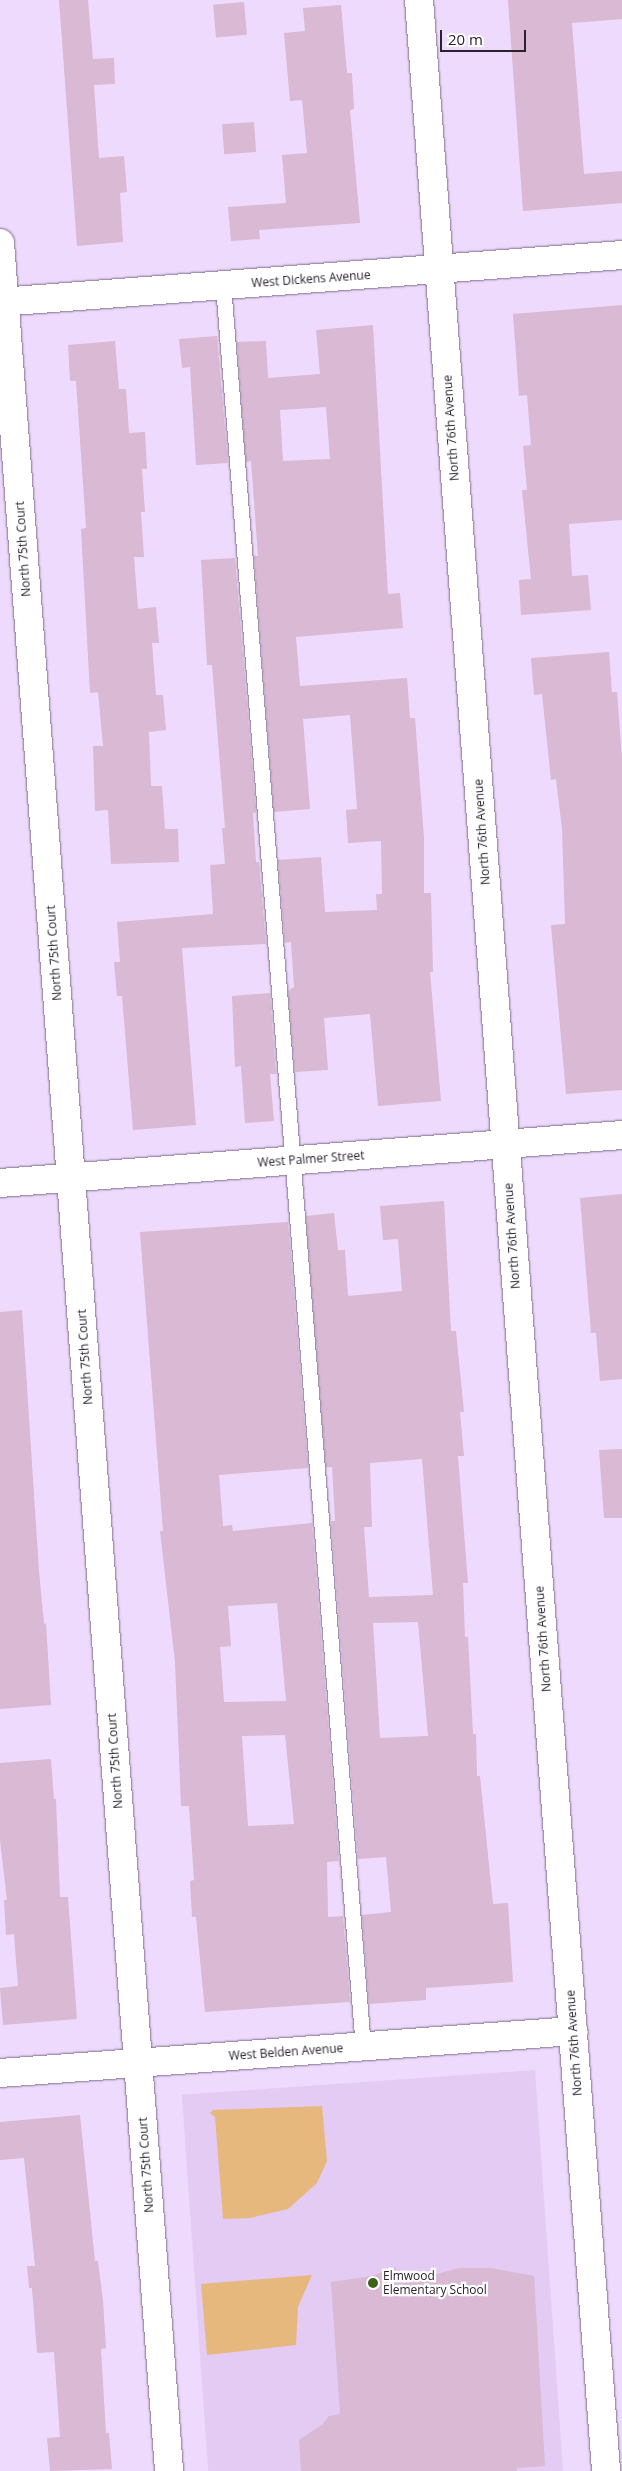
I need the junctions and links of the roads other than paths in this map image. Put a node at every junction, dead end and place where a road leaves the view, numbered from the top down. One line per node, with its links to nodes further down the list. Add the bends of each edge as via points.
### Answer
1 (418, 0): 4 (street, North 76th Avenue)
2 (0, 243): 6 (street, North 75th Court)
3 (622, 255): 4 (street, West Dickens Avenue)
4 (439, 269): 5 (street, West Dickens Avenue); 8 (street, North 76th Avenue)
5 (223, 286): 6 (street, West Dickens Avenue); 9 (lane)
6 (2, 302): 10 (street, North 75th Court)
7 (622, 1135): 8 (street, West Palmer Street)
8 (506, 1144): 9 (street, West Palmer Street); 12 (street, North 76th Avenue)
9 (292, 1161): 10 (street, West Palmer Street); 13 (lane)
10 (71, 1178): 11 (street, West Palmer Street); 14 (street, North 75th Court)
11 (0, 1183)
12 (573, 2031): 13 (street, West Belden Avenue); 17 (street, North 76th Avenue)
13 (362, 2046): 14 (street, West Belden Avenue)
14 (138, 2062): 15 (street, West Belden Avenue); 16 (street, North 75th Court)
15 (0, 2073)
16 (169, 2471)
17 (606, 2471)

